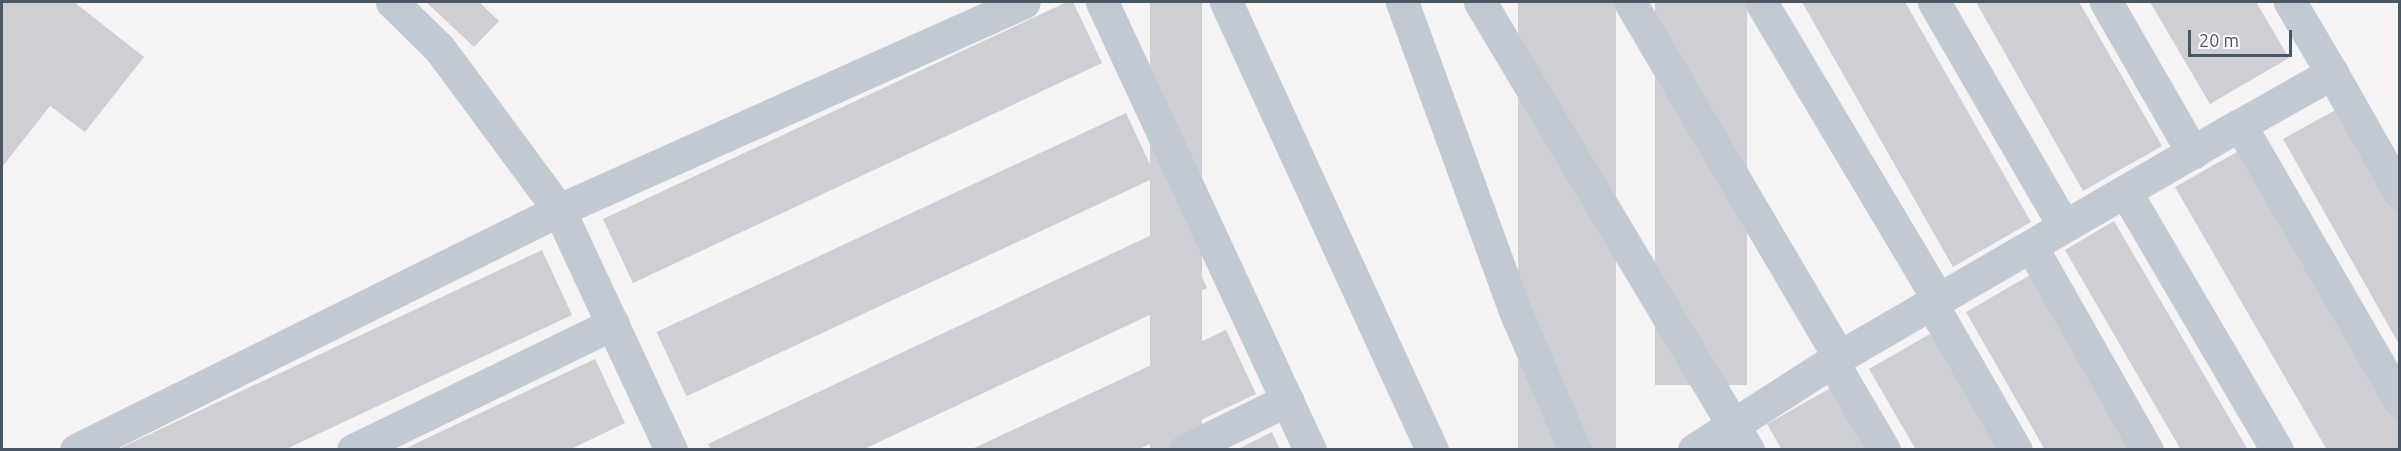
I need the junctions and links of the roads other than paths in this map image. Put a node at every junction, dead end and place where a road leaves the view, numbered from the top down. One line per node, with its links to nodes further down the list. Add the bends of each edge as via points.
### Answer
1 (392, 2): 17 (lane, via 439,48)
2 (1024, 2): 17 (lane)
3 (1102, 2): 23 (lane)
4 (1226, 2): 31 (lane)
5 (1402, 2): 32 (lane, via 1515,311)
6 (1480, 2): 25 (lane)
7 (1630, 2): 22 (lane)
8 (1761, 2): 20 (lane)
9 (1934, 2): 18 (lane)
10 (2106, 2): 14 (lane)
11 (2290, 2): 12 (lane)
12 (2332, 73): 13 (lane); 16 (lane)
13 (2240, 125): 14 (lane); 24 (lane)
14 (2193, 153): 15 (lane)
15 (2126, 191): 18 (lane); 37 (lane)
16 (2400, 193)
17 (559, 210): 21 (lane); 26 (lane)
18 (2064, 226): 19 (lane)
19 (2031, 246): 20 (lane); 36 (lane)
20 (1935, 301): 22 (lane); 35 (lane)
21 (613, 324): 27 (lane); 28 (lane)
22 (1835, 359): 25 (lane); 34 (lane)
23 (1287, 400): 29 (lane); 30 (lane)
24 (2400, 401)
25 (1741, 436): 33 (lane)
26 (76, 450)
27 (353, 450)
28 (671, 450)
29 (1185, 450)
30 (1310, 450)
31 (1432, 450)
32 (1575, 450)
33 (1694, 450)
34 (1884, 450)
35 (2016, 450)
36 (2148, 450)
37 (2277, 450)

